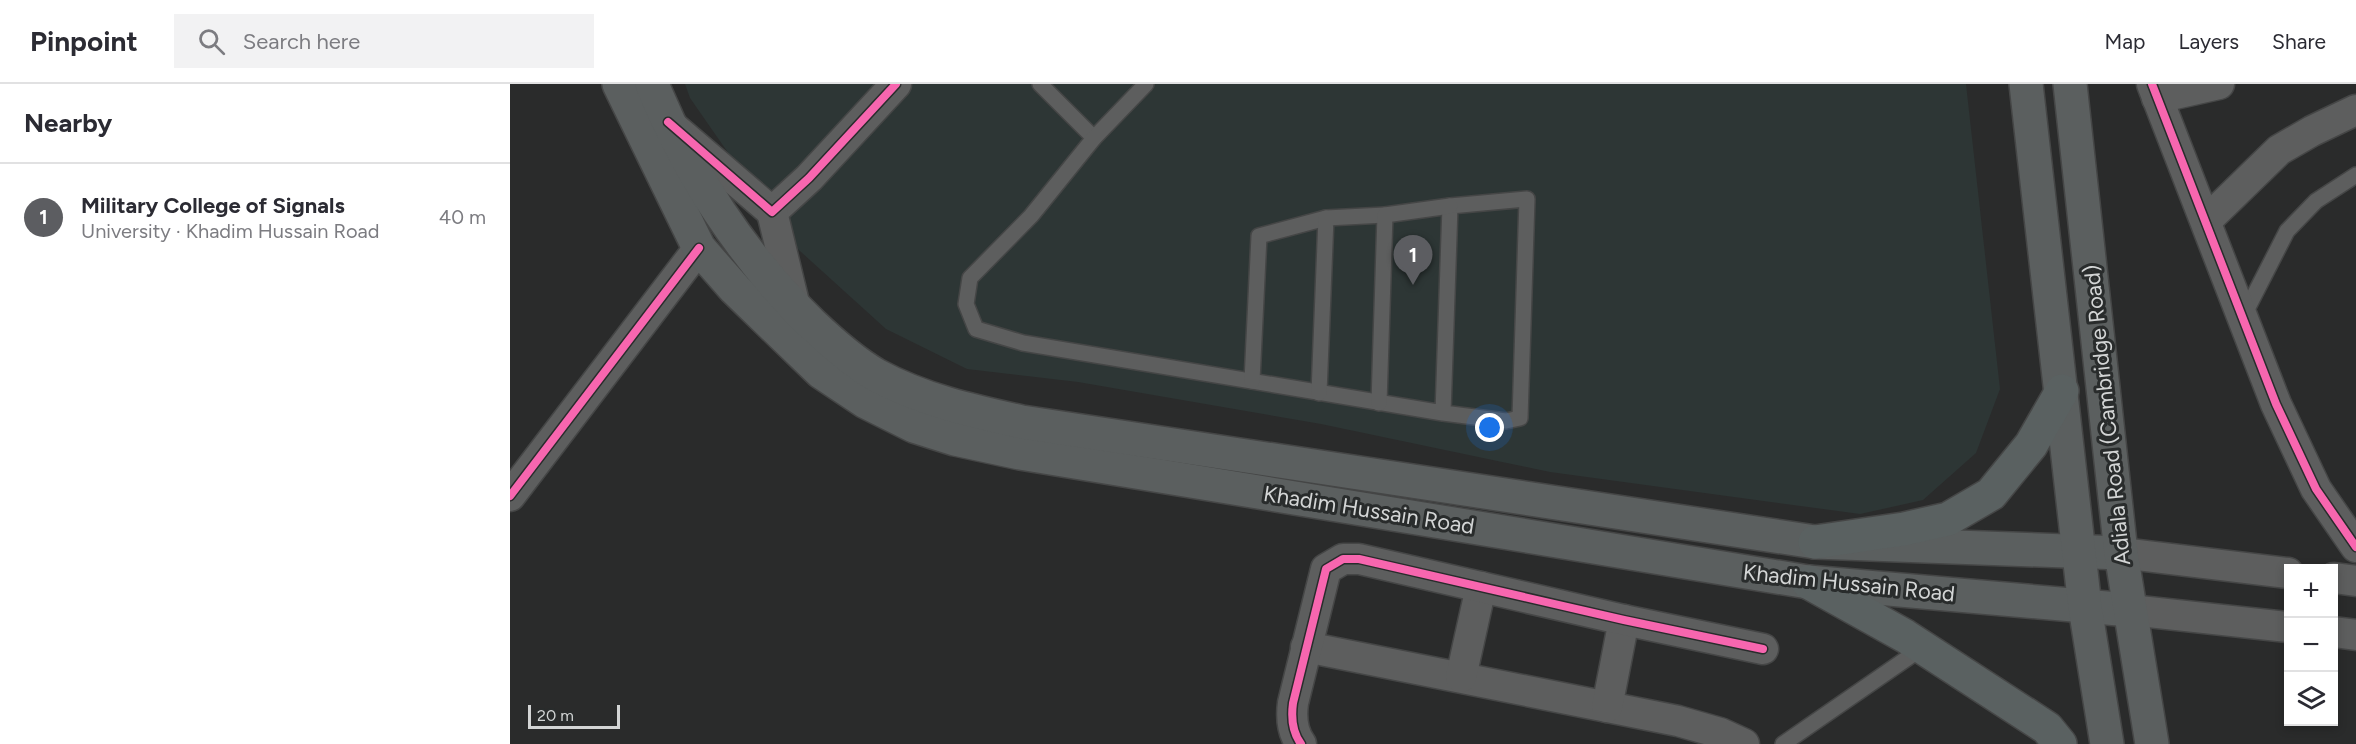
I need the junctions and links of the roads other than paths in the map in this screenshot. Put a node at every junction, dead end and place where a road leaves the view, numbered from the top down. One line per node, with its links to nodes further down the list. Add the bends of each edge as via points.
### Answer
1 (619, 84): 19 (main road, Khadim Hussain Road)
2 (652, 84): 11 (main road, Khadim Hussain Road)
3 (896, 84): 15 (street)
4 (1040, 84): 12 (lane)
5 (1146, 84): 12 (lane)
6 (2026, 84): 23 (main road, Adiala Road (Cambridge Road))
7 (2070, 84): 31 (main road, Adiala Road (Cambridge Road))
8 (2219, 84): 9 (street)
9 (2155, 91): 18 (street)
10 (2356, 110): 18 (street, via 2279,150)
11 (668, 122): 15 (street); 20 (main road, Khadim Hussain Road, via 728,226 760,270)
12 (1094, 138): 22 (lane, via 1031,216 970,278 966,304 976,329 1023,343)
13 (2356, 175): 21 (lane, via 2316,201 2287,231)
14 (1450, 207): 16 (lane); 26 (lane); 26 (lane, via 1527,199 1520,418 1506,422)
15 (772, 212): 20 (street)
16 (1385, 215): 17 (lane); 25 (lane)
17 (1326, 218): 22 (lane, via 1259,236); 24 (lane)
18 (2206, 221): 21 (street)
19 (699, 248): 27 (street); 35 (main road, Khadim Hussain Road, via 735,290 821,372 866,402 914,426 955,439 1020,453)
20 (795, 307): 28 (main road, Khadim Hussain Road, via 839,350 875,374 955,407 1022,422)
21 (2243, 317): 29 (street, via 2276,404 2316,489)
22 (1252, 381): 24 (lane)
23 (2062, 391): 28 (main road, via 2031,445 1991,494 1948,519); 30 (main road, Adiala Road (Cambridge Road))
24 (1319, 393): 25 (lane)
25 (1379, 403): 26 (lane)
26 (1443, 413)
27 (510, 496)
28 (1815, 542): 30 (main road, Khadim Hussain Road)
29 (2356, 548)
30 (2080, 552): 31 (main road, Khadim Hussain Road); 37 (main road, Adiala Road (Cambridge Road))
31 (2121, 553): 32 (street, Khadim Hussain Road); 38 (main road, Adiala Road (Cambridge Road))
32 (2284, 572)
33 (2338, 578): 34 (street)
34 (2356, 580)
35 (1808, 582): 37 (main road, Khadim Hussain Road); 44 (main road)
36 (1481, 587): 39 (street); 43 (street, via 1359,559 1343,559 1326,569); 46 (street)
37 (2085, 607): 38 (main road, Khadim Hussain Road); 52 (main road, Adiala Road (Cambridge Road))
38 (2130, 610): 40 (street, Khadim Hussain Road); 53 (main road, Adiala Road (Cambridge Road))
39 (1624, 620): 45 (street); 47 (street)
40 (2284, 626)
41 (2338, 633): 42 (street)
42 (2356, 635)
43 (1306, 647): 46 (street); 49 (street, via 1291,720)
44 (1922, 648): 50 (lane); 51 (main road, via 2047,728)
45 (1763, 649)
46 (1461, 677): 47 (street)
47 (1607, 707): 48 (street, via 1677,722)
48 (1721, 740)
49 (1301, 744)
50 (1783, 744)
51 (2060, 744)
52 (2107, 744)
53 (2152, 744)

